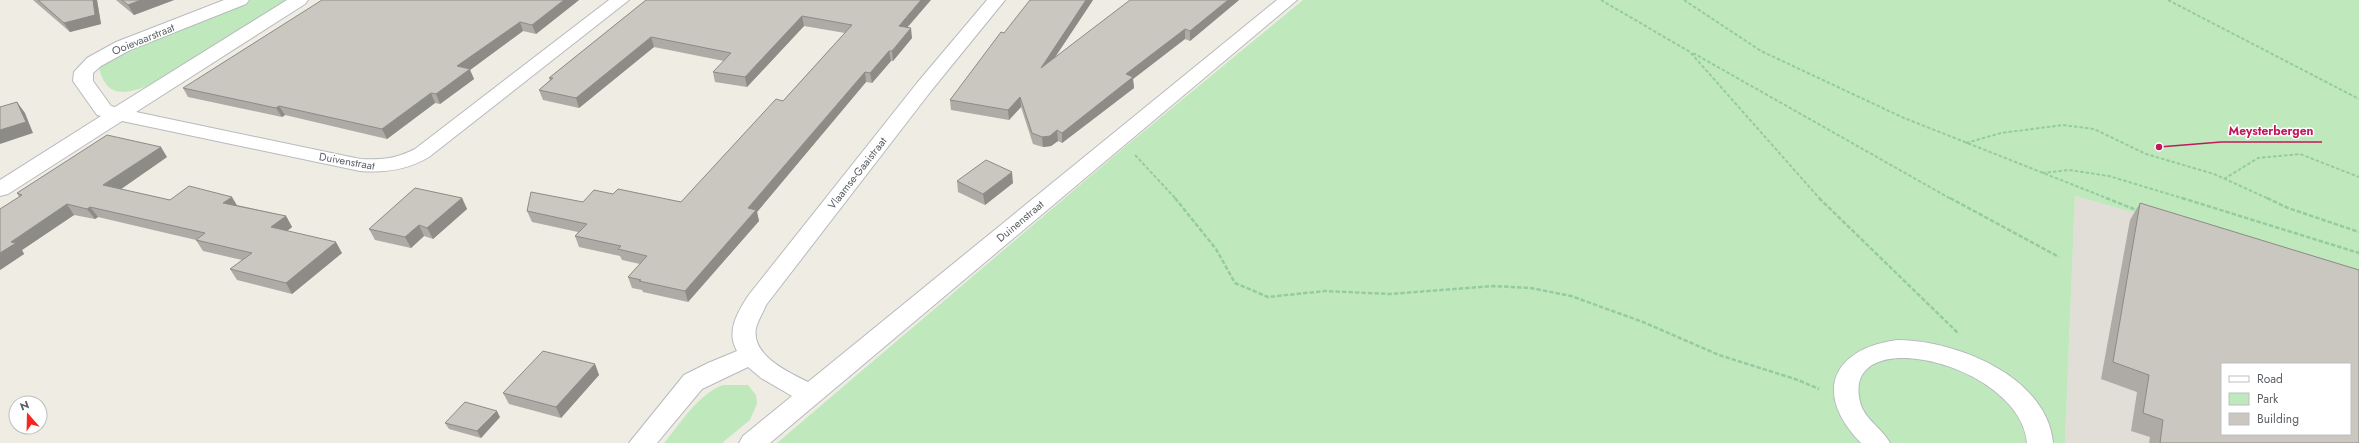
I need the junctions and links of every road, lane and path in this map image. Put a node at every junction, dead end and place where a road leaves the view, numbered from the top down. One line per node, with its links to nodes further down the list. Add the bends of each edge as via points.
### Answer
1 (240, 0): 11 (street, Ooievaarstraat, via 123,46 94,62 84,72 83,81 104,111)
2 (299, 0): 11 (street)
3 (620, 0): 11 (street, Duivenstraat, via 408,162 384,167 360,165)
4 (996, 0): 23 (street, Vlaamse-Gaaistraat, via 924,87 756,302 746,322 744,336)
5 (1288, 0): 12 (street, Duinenstraat)
6 (1601, 0): 9 (path)
7 (1684, 0): 13 (path, via 1761,51 1904,118)
8 (2168, 0): 10 (path)
9 (1690, 52): 21 (path, via 1963,206); 22 (path, via 1826,206)
10 (2359, 99)
11 (118, 114): 17 (street)
12 (1121, 138): 24 (street, Duinenstraat); 25 (path, via 1204,232 1228,266 1235,283 1268,297 1325,291 1390,294 1493,286 1538,290 1571,296 1636,319 1719,355 1798,380)
13 (1965, 143): 14 (path); 16 (path, via 2001,133 2063,125 2094,129 2146,154)
14 (2040, 173): 18 (path); 20 (path, via 2068,170 2109,176)
15 (2359, 177): 16 (path, via 2300,154 2258,158)
16 (2224, 179): 19 (path, via 2288,208)
17 (0, 188)
18 (2144, 212)
19 (2359, 232)
20 (2359, 254)
21 (2059, 257)
22 (1964, 338)
23 (750, 356): 24 (street, via 774,374); 26 (street, via 693,382)
24 (811, 394): 27 (street, Duinenstraat)
25 (1847, 402): 28 (street, via 1858,423); 29 (street, via 1846,381 1855,365 1873,354 1898,349 1927,351 1958,360 1988,374 2007,388 2023,403 2034,420)
26 (642, 443)
27 (752, 443)
28 (1877, 443)
29 (2040, 443)

